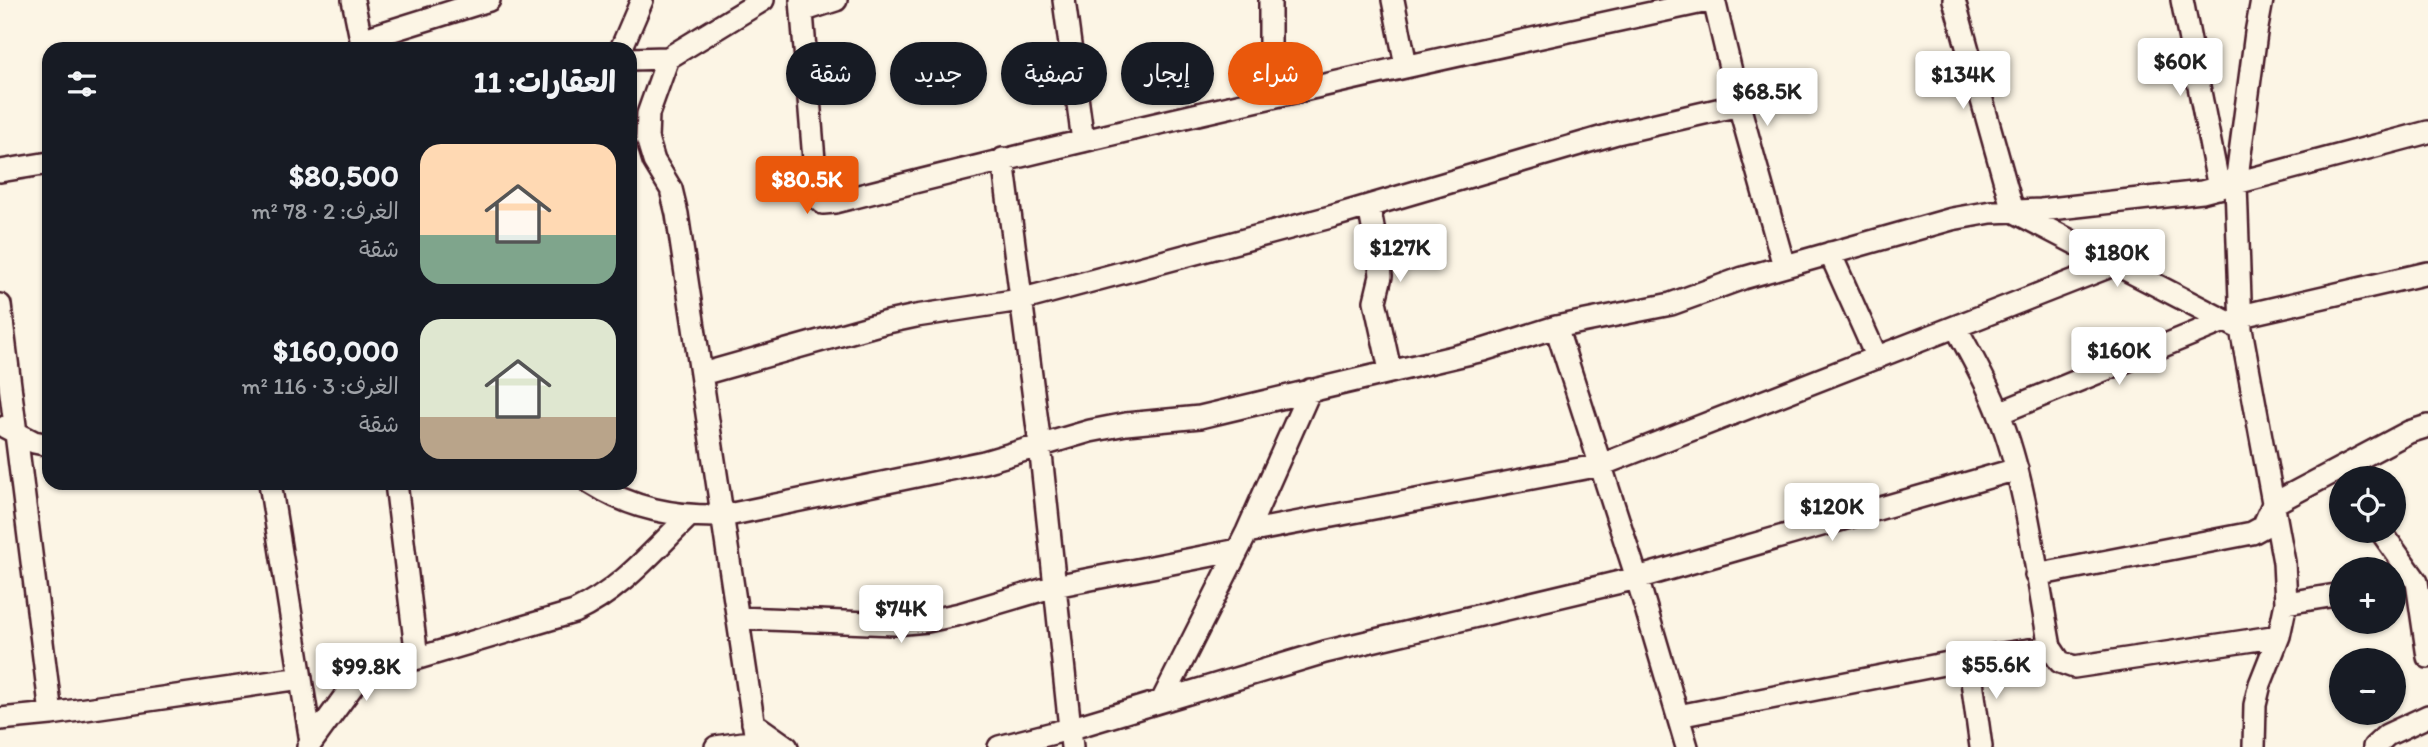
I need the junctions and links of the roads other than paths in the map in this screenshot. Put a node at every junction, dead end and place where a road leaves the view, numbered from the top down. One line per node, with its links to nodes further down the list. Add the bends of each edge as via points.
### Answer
1 (353, 0): 14 (street)
2 (489, 0): 15 (street)
3 (642, 0): 16 (street)
4 (763, 0): 18 (street)
5 (836, 0): 13 (street)
6 (1064, 0): 25 (street)
7 (1270, 0): 17 (street)
8 (1393, 0): 20 (street)
9 (1713, 0): 20 (street); 23 (street)
10 (1954, 0): 31 (street)
11 (2182, 0): 29 (street)
12 (2262, 0): 29 (street)
13 (802, 5): 26 (street, via 817,197 823,203)
14 (362, 42)
15 (368, 42)
16 (624, 42)
17 (1270, 42)
18 (668, 58): 19 (street); 43 (street, via 648,114 647,138 671,189 677,214)
19 (637, 59)
20 (1406, 65): 21 (street)
21 (1323, 84)
22 (1233, 105): 25 (street)
23 (1738, 105): 30 (street, via 1617,133); 34 (street)
24 (2428, 132): 29 (street)
25 (1083, 141): 26 (street)
26 (1003, 159): 36 (street)
27 (42, 164): 28 (street)
28 (0, 171)
29 (2227, 186): 31 (street); 38 (street)
30 (1369, 206): 36 (street); 42 (street, via 1381,276 1375,301)
31 (2013, 211): 32 (street, via 1952,219); 33 (street)
32 (1830, 253): 34 (street); 41 (street)
33 (2116, 264): 38 (street); 40 (street)
34 (1784, 266): 39 (street, via 1671,304)
35 (2428, 273): 38 (street)
36 (1020, 300): 43 (street, via 905,318); 49 (street)
37 (0, 305): 47 (street)
38 (2236, 322): 45 (street); 57 (street)
39 (1556, 327): 42 (street, via 1483,350); 50 (street)
40 (1956, 327): 41 (street); 45 (street)
41 (1877, 358): 50 (street)
42 (1390, 370): 44 (street)
43 (702, 374): 59 (street)
44 (1310, 390): 49 (street, via 1200,417 1090,430); 60 (street)
45 (1999, 413): 52 (street)
46 (2428, 426): 51 (street, via 2409,432)
47 (5, 429): 48 (street); 76 (street)
48 (42, 444)
49 (1040, 445): 59 (street, via 984,462); 65 (street)
50 (1601, 465): 60 (street); 63 (street)
51 (2353, 466)
52 (2017, 470): 62 (street); 63 (street)
53 (2329, 479): 57 (street)
54 (272, 490): 74 (street)
55 (397, 490): 72 (street)
56 (604, 490): 58 (street, via 655,511)
57 (2273, 503): 62 (street, via 2263,527 2252,533); 67 (street)
58 (688, 516): 59 (street); 72 (street, via 618,586 595,602)
59 (723, 516): 68 (street)
60 (1243, 541): 65 (street); 75 (street)
61 (2391, 543): 64 (street)
62 (2036, 575): 70 (street)
63 (1637, 578): 75 (street, via 1325,652); 77 (street)
64 (2423, 582): 71 (street)
65 (1055, 586): 68 (street, via 960,614 894,624); 81 (street)
66 (2329, 596): 67 (street)
67 (2286, 603): 69 (street)
68 (738, 618): 80 (street)
69 (2279, 636): 70 (street, via 2074,667 2060,662); 88 (street, via 2255,705)
70 (2050, 647): 73 (street)
71 (2428, 657)
72 (417, 658): 82 (street, via 371,672 354,684)
73 (1969, 659): 77 (street); 87 (street)
74 (301, 678): 76 (street); 82 (street)
75 (1162, 701): 81 (street)
76 (51, 715): 79 (street)
77 (1678, 716): 86 (street)
78 (2428, 716): 89 (street, via 2387,735)
79 (0, 719)
80 (755, 737): 83 (street); 84 (street)
81 (1070, 738): 85 (street)
82 (310, 745)
83 (716, 747)
84 (787, 747)
85 (999, 747)
86 (1687, 747)
87 (1981, 747)
88 (2254, 747)
89 (2374, 747)

